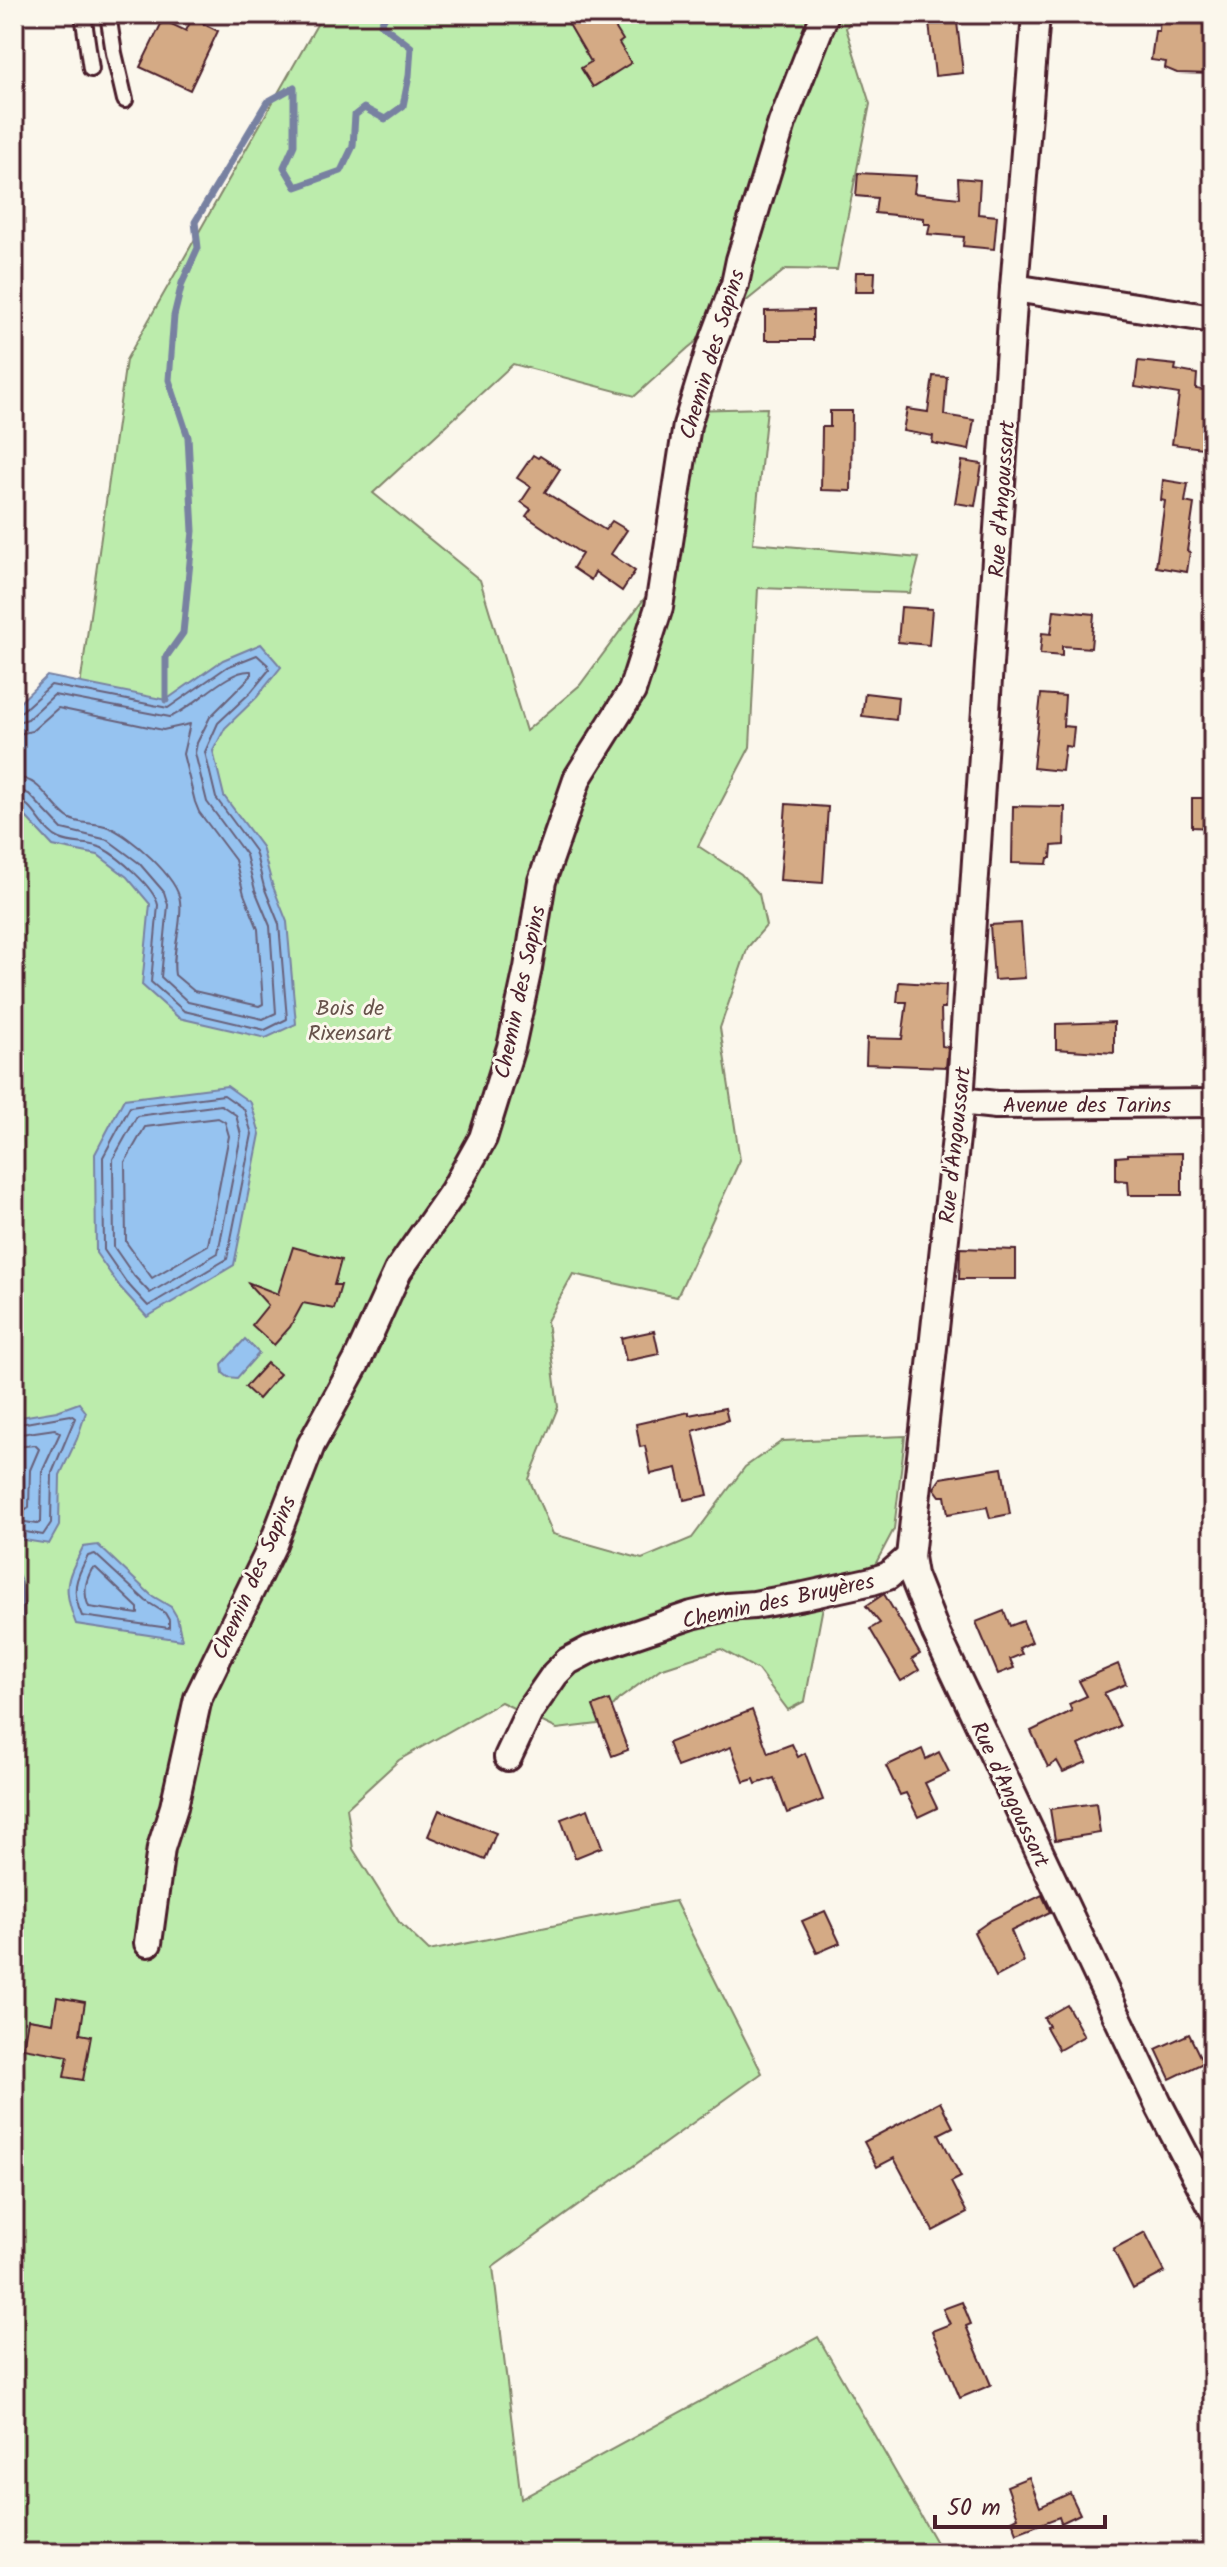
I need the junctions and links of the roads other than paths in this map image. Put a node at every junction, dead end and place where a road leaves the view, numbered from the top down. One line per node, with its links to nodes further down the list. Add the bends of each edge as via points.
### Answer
1 (83, 14): 5 (lane)
2 (108, 14): 6 (lane)
3 (825, 14): 13 (street, Chemin des Sapins, via 782,123 687,425 655,621 632,691 578,777 542,881 511,1047 483,1138 398,1271 311,1445 273,1544 198,1698 161,1848)
4 (1036, 14): 7 (street, Rue d'Angoussart)
5 (91, 69)
6 (125, 100)
7 (1014, 288): 8 (street); 9 (street, Rue d'Angoussart)
8 (1213, 319)
9 (960, 1101): 10 (street, Avenue des Tarins); 11 (street, Rue d'Angoussart)
10 (1213, 1103)
11 (910, 1557): 12 (street, Chemin des Bruyères, via 888,1576 872,1581 692,1615 568,1661 541,1693); 14 (street, Rue d'Angoussart, via 923,1604 974,1715)
12 (508, 1757)
13 (148, 1943)
14 (1213, 2209)

